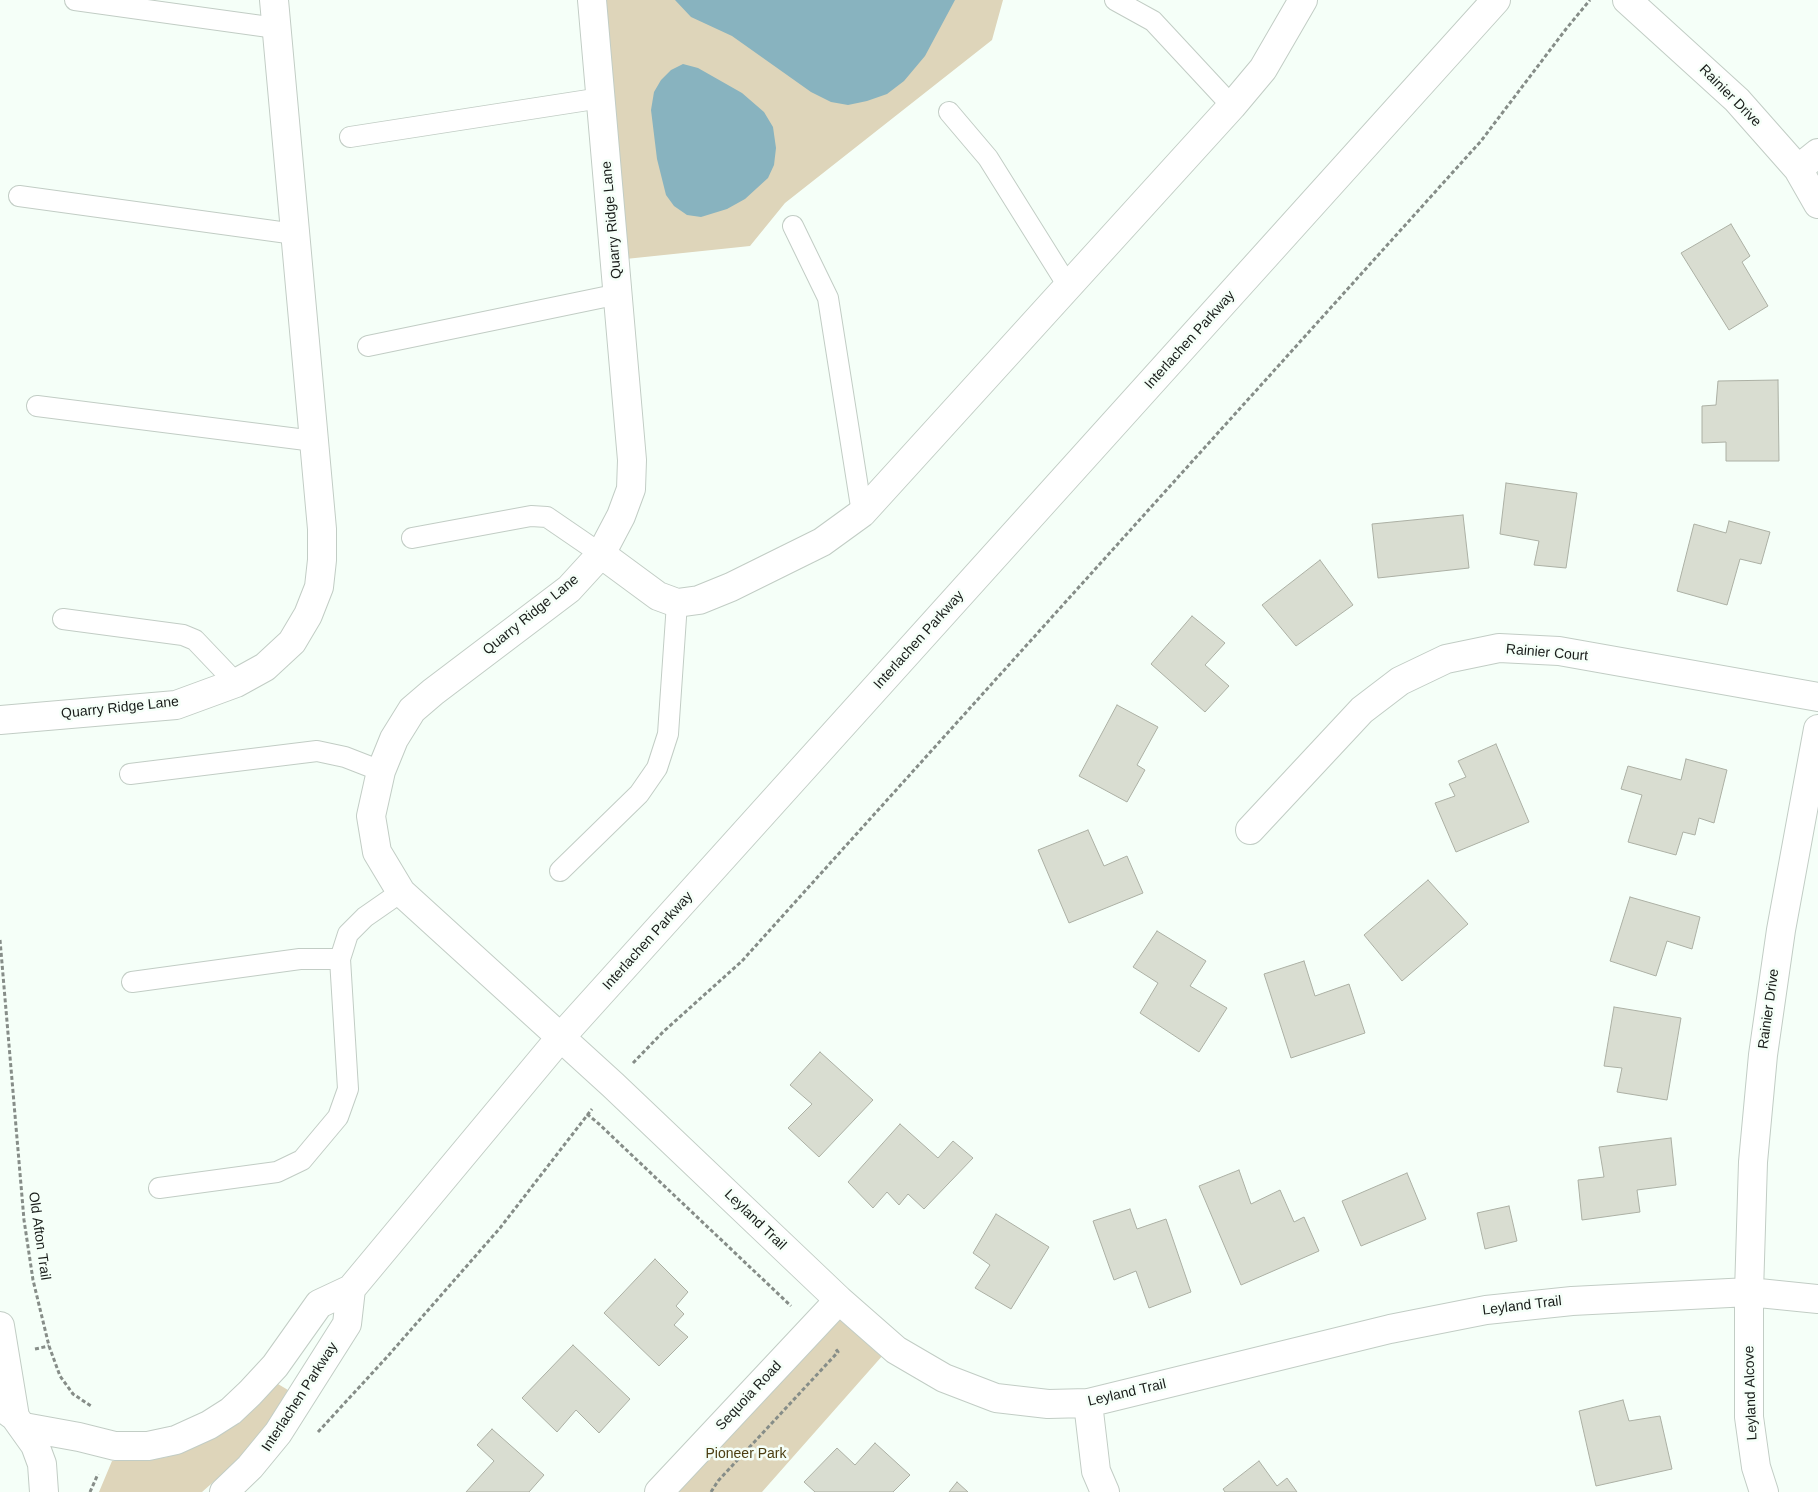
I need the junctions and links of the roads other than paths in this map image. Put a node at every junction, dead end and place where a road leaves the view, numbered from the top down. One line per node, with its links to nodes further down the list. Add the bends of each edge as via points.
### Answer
1 (75, 0): 8 (lane)
2 (274, 0): 8 (street, Quarry Ridge Lane)
3 (592, 0): 9 (street, Quarry Ridge Lane)
4 (1116, 0): 10 (lane, via 1152,21)
5 (1304, 0): 10 (street, via 1263,69)
6 (1496, 0): 39 (street, Interlachen Parkway)
7 (1627, 0): 13 (street, Rainier Drive)
8 (276, 28): 17 (street, Quarry Ridge Lane)
9 (601, 98): 12 (lane); 19 (street, Quarry Ridge Lane)
10 (1232, 106): 18 (street)
11 (950, 112): 18 (lane, via 988,158)
12 (350, 137)
13 (1808, 161): 15 (street, Rainier Drive)
14 (19, 196): 17 (lane)
15 (1818, 204)
16 (794, 226): 23 (lane, via 828,298)
17 (295, 234): 22 (street, Quarry Ridge Lane)
18 (1068, 286): 23 (street)
19 (619, 294): 20 (lane); 25 (street, Quarry Ridge Lane, via 632,460 631,489)
20 (368, 346)
21 (37, 406): 22 (lane)
22 (314, 441): 28 (street, Quarry Ridge Lane, via 322,529 319,587 292,642 265,667)
23 (862, 513): 26 (street, via 822,542 732,587 699,600)
24 (412, 538): 25 (lane, via 531,516 547,517)
25 (601, 554): 26 (street, via 658,596); 32 (street, Quarry Ridge Lane, via 569,589 412,710 394,739)
26 (677, 603): 35 (lane, via 668,734 657,768 639,794)
27 (63, 618): 28 (lane, via 183,635 196,640)
28 (236, 683): 30 (street, Quarry Ridge Lane, via 176,705)
29 (1818, 697): 34 (street, Rainier Court, via 1559,652 1499,648 1446,659 1400,681 1362,710)
30 (0, 720)
31 (1818, 730): 42 (street, Rainier Drive, via 1781,930 1763,1055 1753,1162)
32 (381, 771): 33 (lane, via 345,757 317,751); 36 (street, Quarry Ridge Lane, via 371,816 377,852)
33 (130, 774)
34 (1250, 830)
35 (560, 871)
36 (401, 892): 37 (lane, via 365,917 348,934); 39 (street, Quarry Ridge Lane)
37 (340, 959): 38 (lane, via 300,959); 40 (lane, via 348,1089 338,1117 302,1160 277,1172)
38 (132, 982)
39 (560, 1038): 41 (street, Interlachen Parkway); 44 (street, Leyland Trail)
40 (159, 1188)
41 (351, 1289): 47 (street, Interlachen Parkway, via 319,1304 275,1366 244,1399 217,1420 186,1436 157,1444 124,1447); 49 (street, Interlachen Parkway, via 348,1324 275,1438)
42 (1748, 1292): 43 (street, Leyland Trail); 46 (street, Leyland Trail, via 1572,1301 1486,1310 1390,1329); 52 (street, Leyland Alcove, via 1749,1417 1756,1468)
43 (1818, 1299)
44 (840, 1300): 46 (street, Leyland Trail, via 896,1350 944,1378 996,1398 1048,1404); 50 (street, Sequoia Road)
45 (0, 1326): 47 (street)
46 (1088, 1403): 51 (street, via 1096,1471)
47 (13, 1417): 48 (street, via 30,1436 39,1454)
48 (44, 1492)
49 (224, 1492)
50 (659, 1492)
51 (1105, 1492)
52 (1764, 1492)

